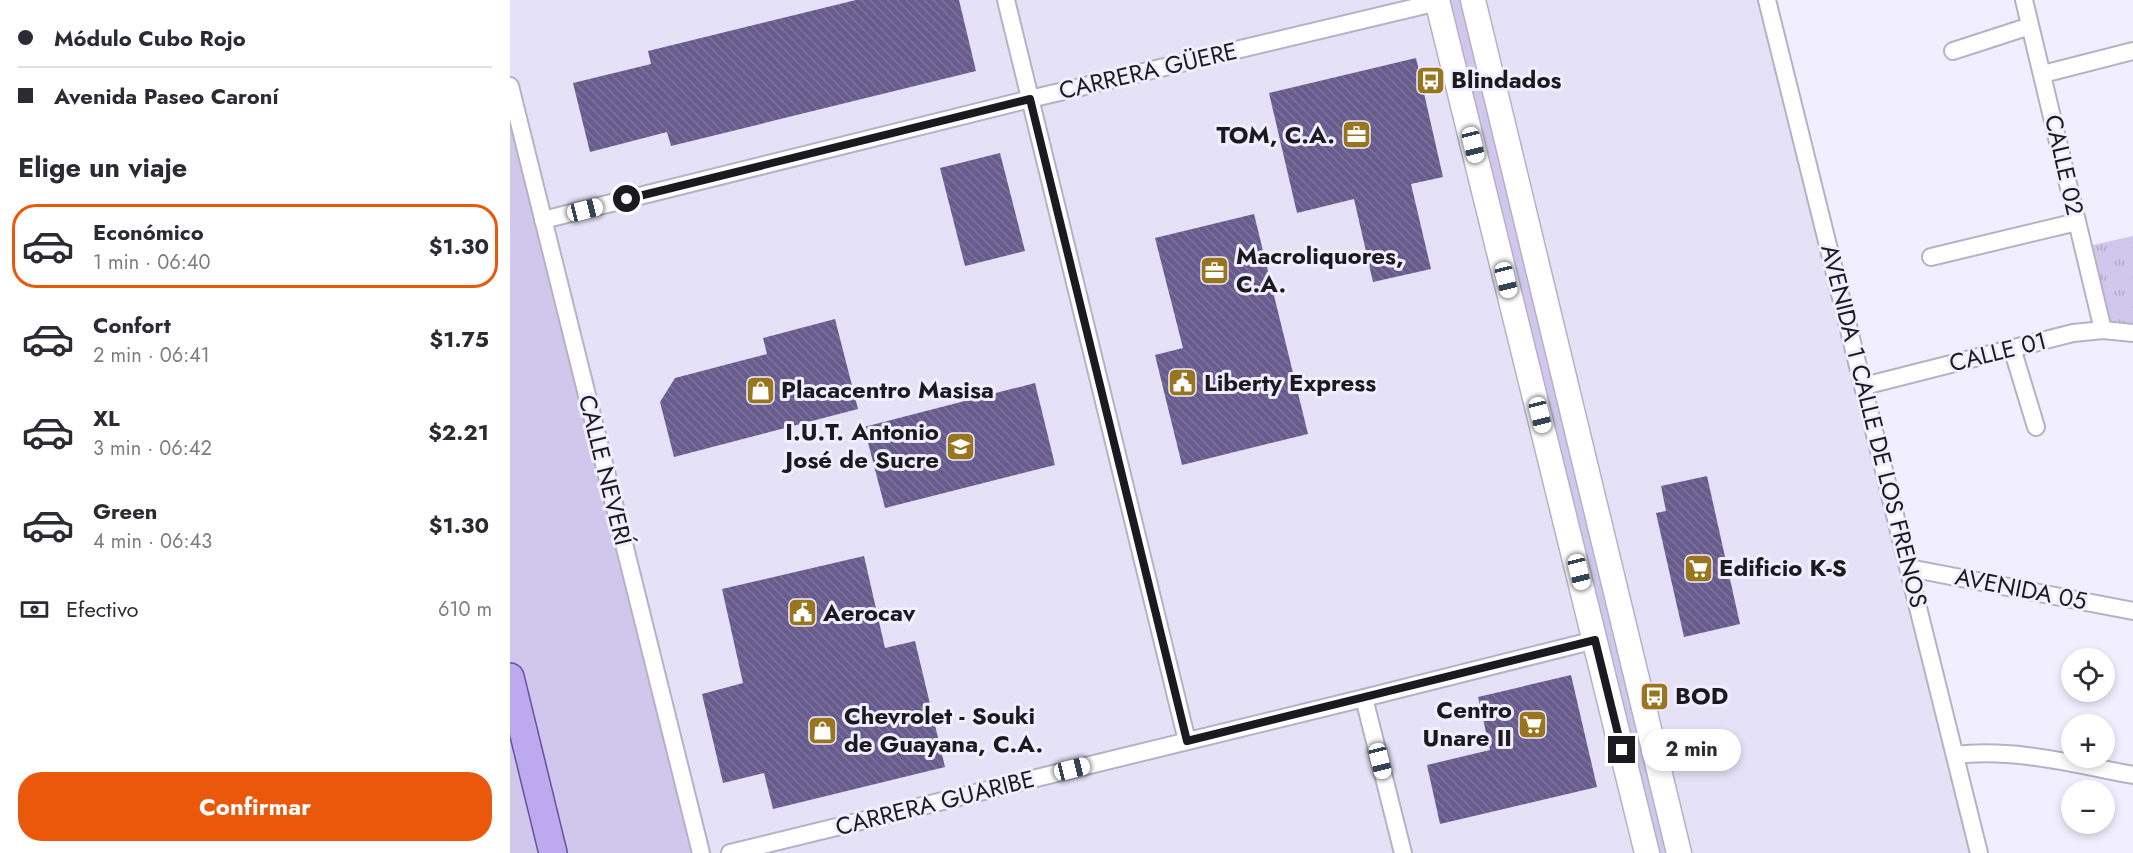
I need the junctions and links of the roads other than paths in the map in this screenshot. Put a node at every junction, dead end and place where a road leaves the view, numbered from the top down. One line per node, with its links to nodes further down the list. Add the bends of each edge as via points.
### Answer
1 (1006, 0): 11 (street)
2 (1473, 0): 33 (street)
3 (1767, 0): 18 (street, AVENIDA 1 CALLE DE LOS FRENOS)
4 (2024, 0): 6 (street, CALLE 02)
5 (1438, 1): 11 (street, CARRERA GÜERE); 22 (street)
6 (2030, 26): 7 (street); 9 (street, CALLE 02)
7 (1953, 51)
8 (2133, 51): 9 (street)
9 (2043, 74): 13 (street, CALLE 02)
10 (510, 86): 12 (street, CALLE NEVERÍ)
11 (1030, 99): 12 (street, CARRERA GÜERE); 25 (street)
12 (543, 220): 29 (street, CALLE NEVERÍ)
13 (2077, 222): 14 (street); 15 (street, CALLE 02)
14 (1931, 257)
15 (2103, 330): 16 (street, CALLE 01); 17 (street, CALLE 01)
16 (2133, 333)
17 (2012, 348): 18 (street, CALLE 01); 19 (street)
18 (1864, 386): 20 (street, AVENIDA 1 CALLE DE LOS FRENOS)
19 (2036, 427)
20 (1909, 568): 21 (street, AVENIDA 05); 26 (street, AVENIDA 1 CALLE DE LOS FRENOS)
21 (2133, 611)
22 (1595, 640): 24 (street, CARRERA GUARIBE); 32 (street)
23 (510, 677): 28 (main road)
24 (1364, 698): 25 (street, CARRERA GUARIBE); 31 (street)
25 (1187, 741): 30 (street, CARRERA GUARIBE)
26 (1955, 755): 27 (street, via 2013,754); 34 (street, AVENIDA 1 CALLE DE LOS FRENOS)
27 (2133, 775)
28 (553, 853)
29 (701, 853)
30 (730, 853)
31 (1403, 853)
32 (1647, 853)
33 (1679, 853)
34 (1979, 853)

